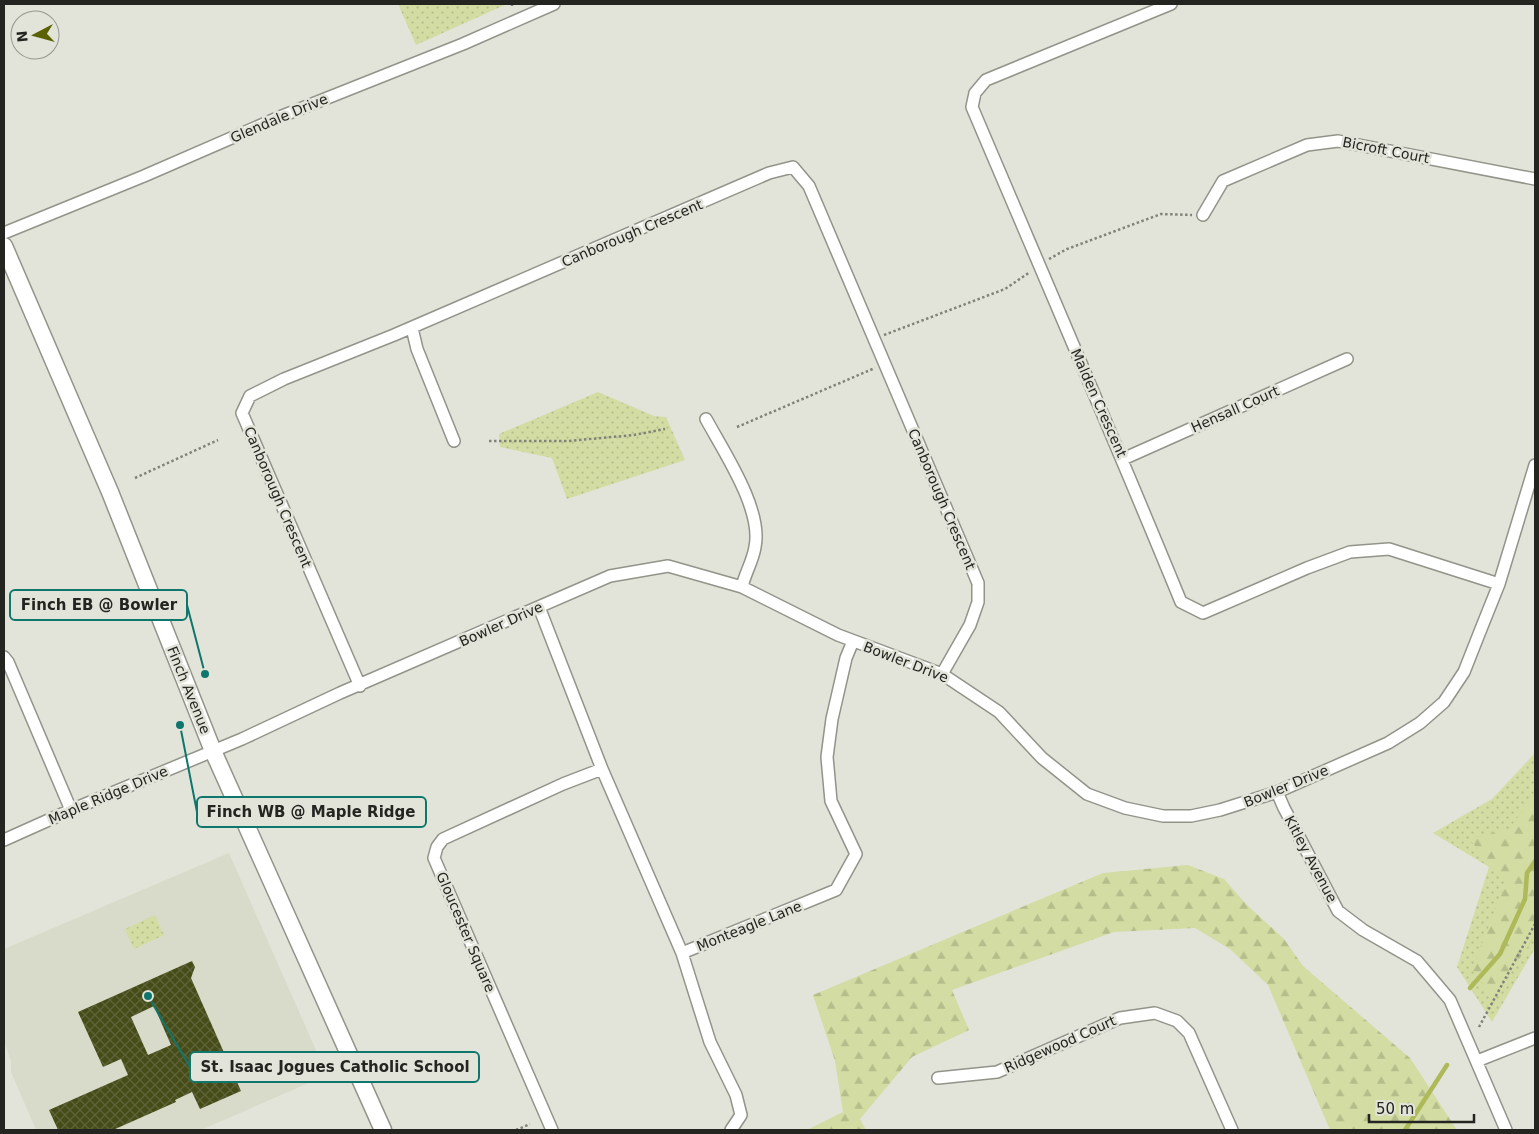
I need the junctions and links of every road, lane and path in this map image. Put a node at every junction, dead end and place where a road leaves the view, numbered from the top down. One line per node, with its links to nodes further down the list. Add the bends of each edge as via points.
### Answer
1 (554, 4): 5 (street, Glendale Drive)
2 (1171, 4): 16 (street, Malden Crescent, via 986,80 976,93 972,107)
3 (1535, 179): 4 (street, Bicroft Court, via 1338,141 1307,144 1223,181)
4 (1203, 215)
5 (4, 233)
6 (4, 246): 26 (main road, Finch Avenue, via 110,492)
7 (412, 328): 9 (street, Canborough Crescent, via 769,173 793,167 809,186); 14 (street, via 417,349); 25 (street, Canborough Crescent, via 284,379 250,396 242,413)
8 (1347, 359): 16 (street, Hensall Court)
9 (885, 363): 11 (path); 24 (street, Canborough Crescent, via 978,583 978,602 970,625)
10 (706, 419): 20 (street, via 743,488 756,522 756,547)
11 (736, 427)
12 (665, 429): 15 (path, via 568,441)
13 (218, 440): 18 (path)
14 (454, 441)
15 (489, 441)
16 (1123, 459): 19 (street, Malden Crescent, via 1181,602 1203,613 1308,568 1360,551 1390,549)
17 (1535, 465): 19 (street, Bowler Drive)
18 (135, 478)
19 (1499, 584): 28 (street, Bowler Drive, via 1464,672 1444,702 1420,723 1388,743)
20 (742, 587): 21 (street, Bowler Drive, via 668,566 610,576); 22 (street, Bowler Drive)
21 (539, 607): 25 (street, Bowler Drive); 27 (street, Monteagle Lane)
22 (853, 641): 24 (street, Bowler Drive); 32 (street, Monteagle Lane, via 832,719 827,757 831,801 856,854 836,890)
23 (4, 657): 29 (street)
24 (942, 674): 28 (street, Bowler Drive, via 999,712 1042,758 1087,794 1125,808 1163,816 1191,816)
25 (360, 686): 26 (street, Bowler Drive)
26 (213, 751): 29 (street, Maple Ridge Drive); 38 (main road, Finch Avenue)
27 (602, 769): 32 (street, Monteagle Lane); 40 (street, Gloucester Square, via 443,839 434,858)
28 (1277, 792): 35 (street, Kitley Avenue, via 1338,910 1363,930 1417,961 1450,1000)
29 (71, 810): 30 (street, Maple Ridge Drive)
30 (4, 840)
31 (1535, 924): 33 (path)
32 (682, 953): 41 (street, via 710,1042 736,1095 741,1115)
33 (1479, 1027)
34 (1535, 1038): 35 (street)
35 (1476, 1061): 43 (street, Kitley Avenue)
36 (938, 1078): 42 (street, Ridgewood Court, via 997,1072 1120,1018 1155,1012 1177,1021 1189,1032)
37 (530, 1124): 39 (path)
38 (383, 1130)
39 (516, 1130)
40 (552, 1130)
41 (731, 1130)
42 (1232, 1130)
43 (1506, 1130)

